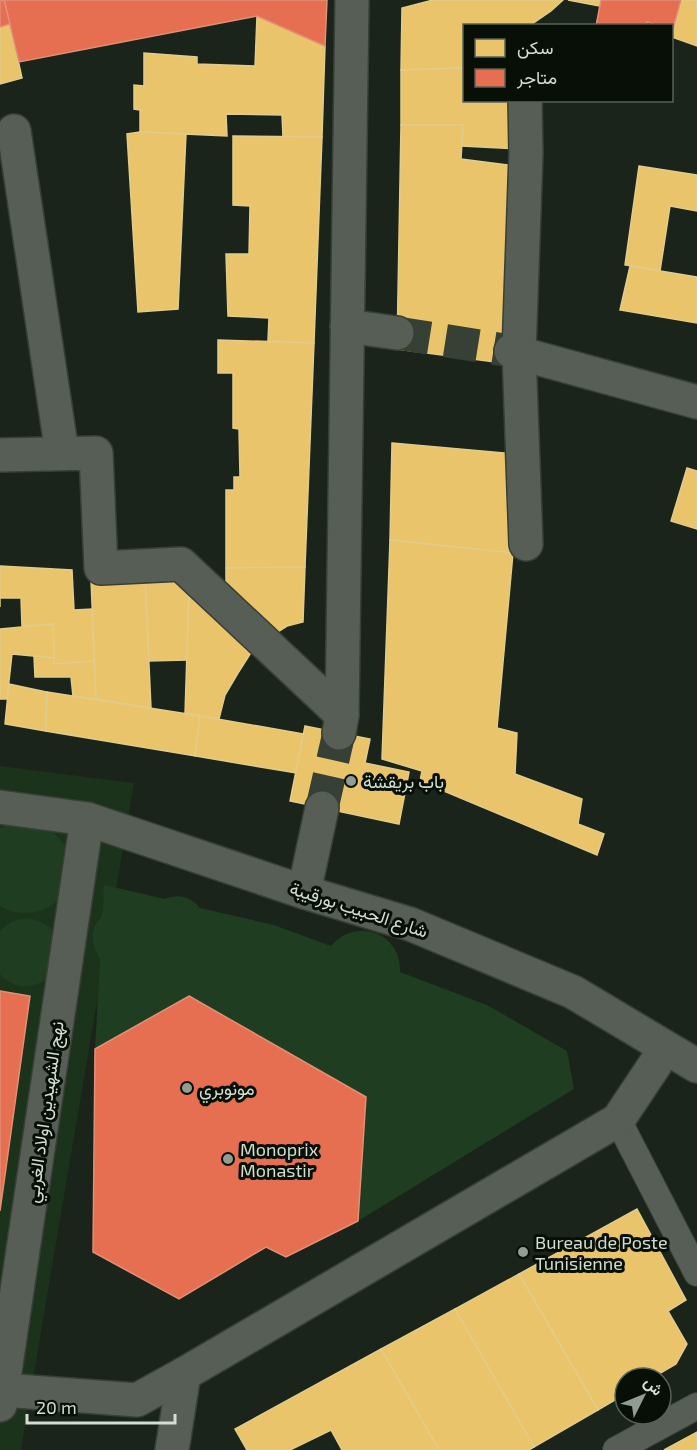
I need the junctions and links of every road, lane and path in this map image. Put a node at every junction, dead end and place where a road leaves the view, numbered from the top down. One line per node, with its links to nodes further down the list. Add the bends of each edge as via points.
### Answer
1 (352, 0): 4 (street)
2 (525, 102): 6 (street, via 526,154)
3 (14, 131): 8 (street)
4 (347, 326): 5 (street); 8 (street, via 340,724 181,564 101,568 96,453)
5 (397, 333)
6 (515, 352): 7 (street); 10 (street)
7 (697, 402)
8 (62, 453): 9 (street)
9 (0, 454)
10 (526, 543)
11 (0, 807): 13 (street, شارع الحبيب بورقيبة)
12 (322, 808): 14 (street)
13 (87, 819): 14 (street, شارع الحبيب بورقيبة); 20 (street, نهج الشهيدين اولاد الغربي)
14 (304, 892): 15 (street, شارع الحبيب بورقيبة, via 410,924 573,992)
15 (666, 1048): 16 (street, شارع الحبيب بورقيبة); 17 (street)
16 (697, 1066)
17 (618, 1120): 18 (lane); 19 (street)
18 (697, 1273)
19 (184, 1374): 20 (street, via 137,1400); 22 (street)
20 (1, 1398)
21 (697, 1406): 23 (lane)
22 (172, 1450)
23 (616, 1450)

